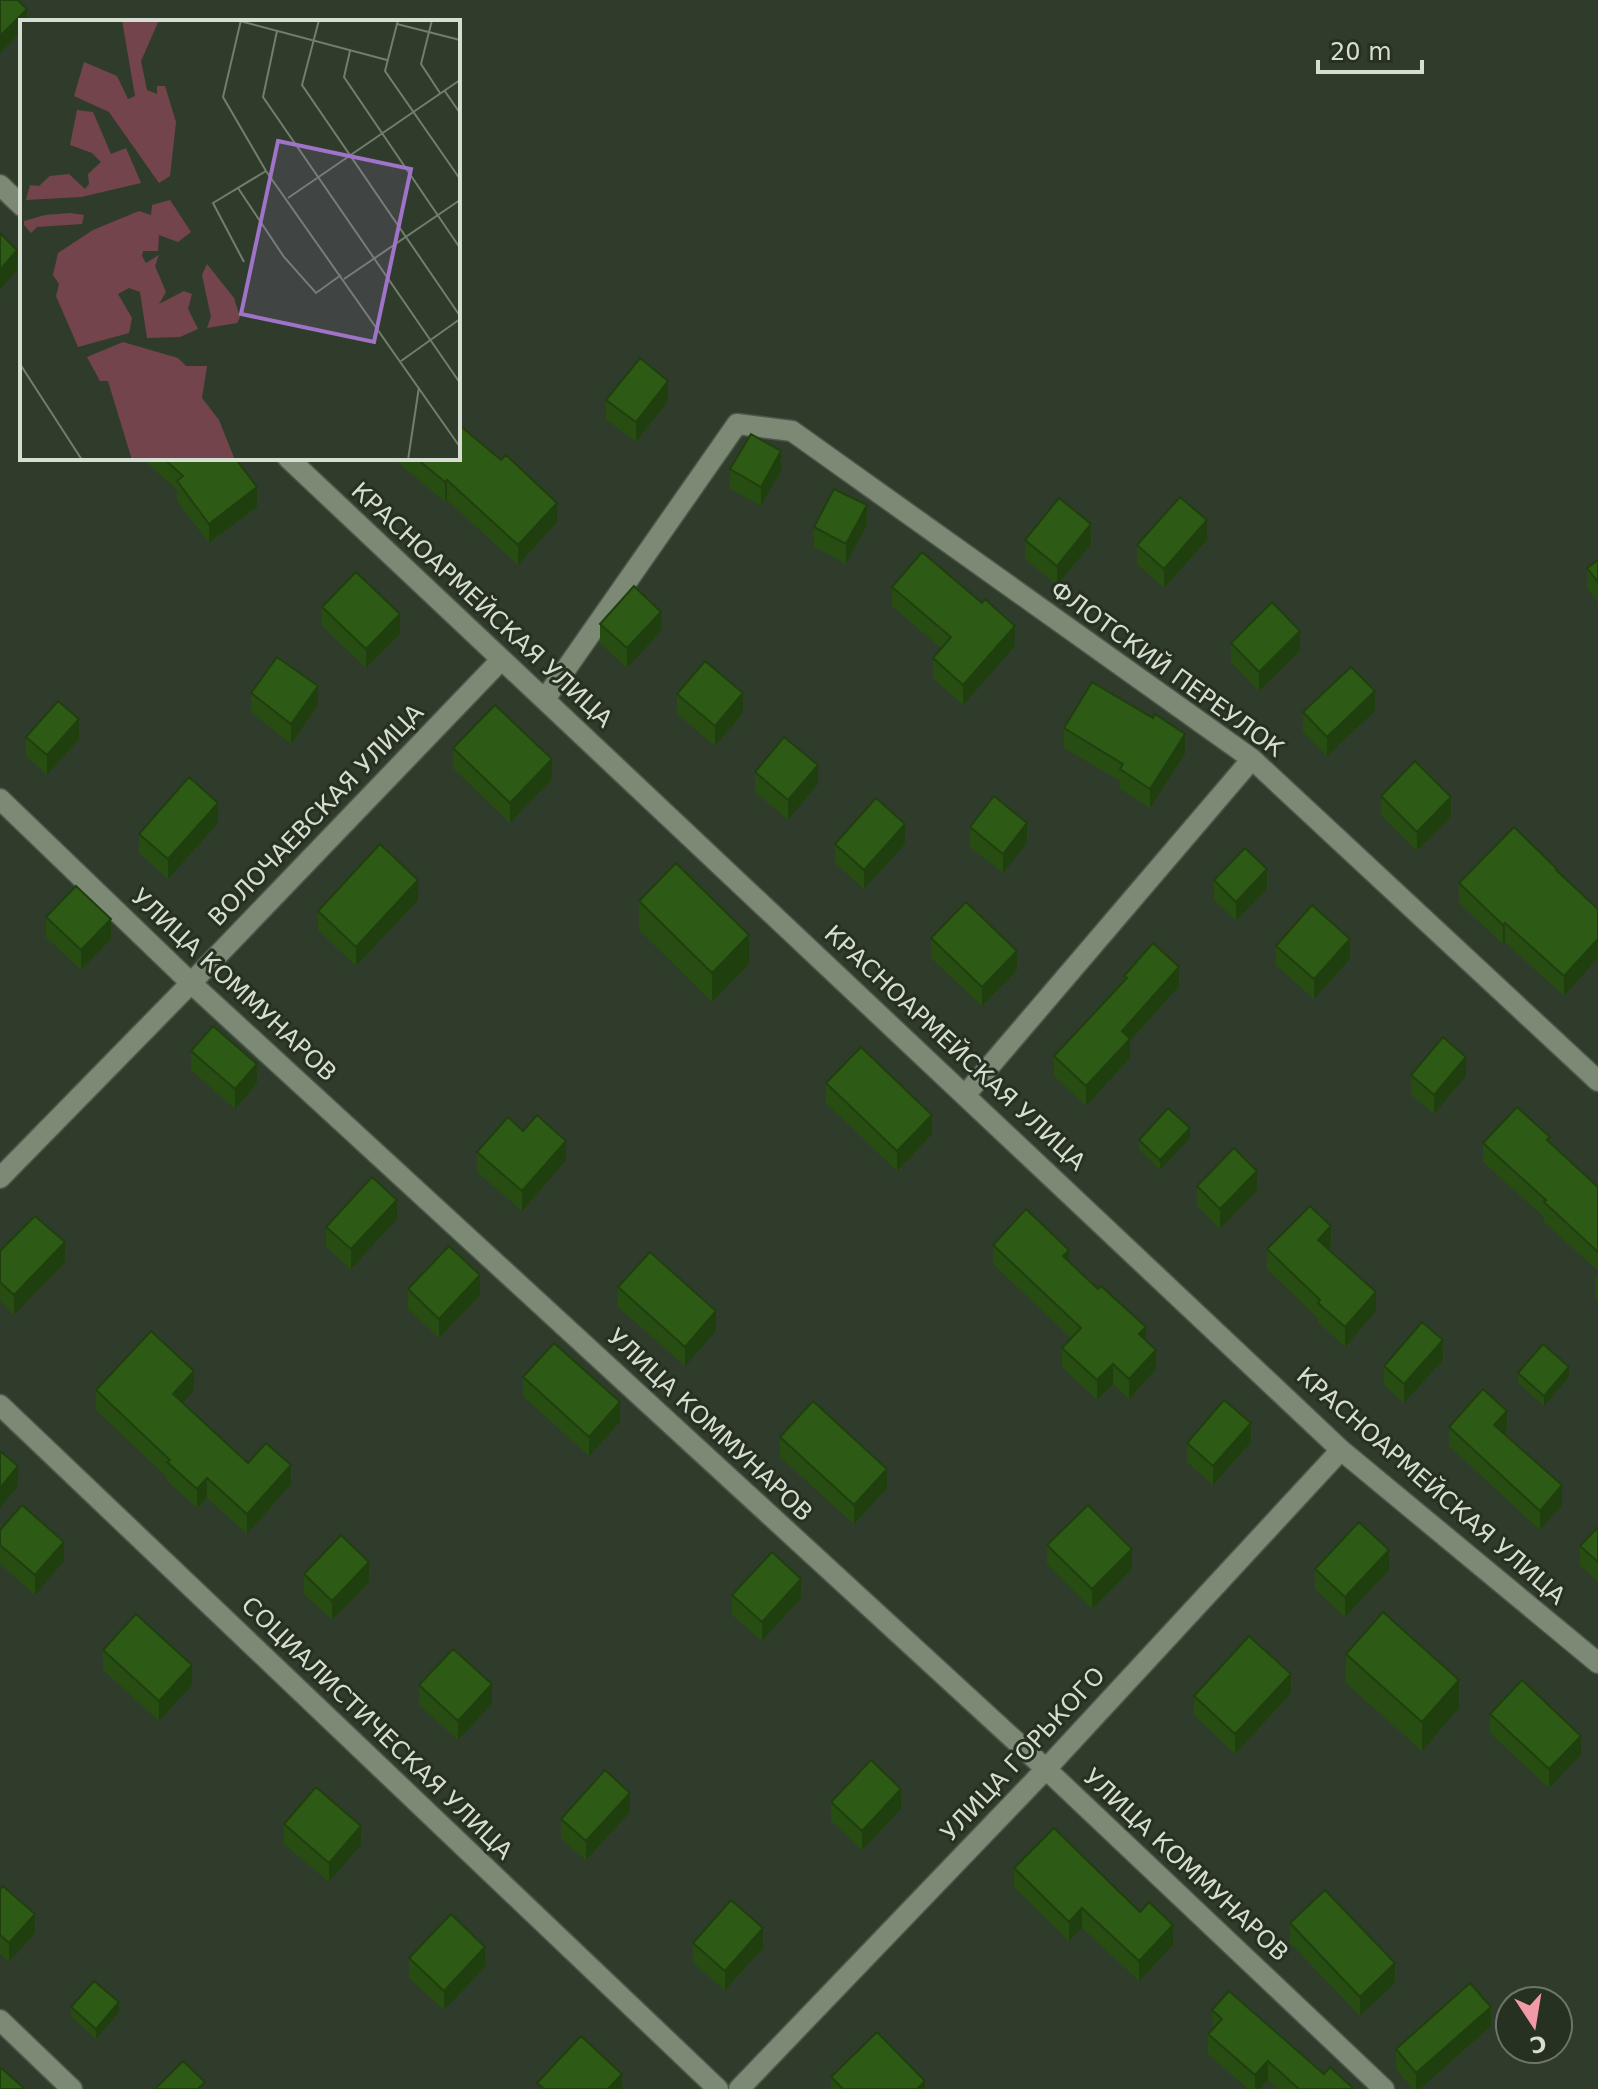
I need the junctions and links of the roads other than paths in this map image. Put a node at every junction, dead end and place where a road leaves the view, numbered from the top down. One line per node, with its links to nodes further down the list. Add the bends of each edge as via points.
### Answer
1 (0, 185): 2 (street)
2 (20, 204)
3 (290, 460): 4 (street, КРАСНОАРМЕЙСКАЯ УЛИЦА)
4 (501, 660): 5 (street, КРАСНОАРМЕЙСКАЯ УЛИЦА); 8 (street, ВОЛОЧАЕВСКАЯ УЛИЦА)
5 (545, 699): 6 (street, ФЛОТСКИЙ ПЕРЕУЛОК, via 737,424 792,431); 10 (street, КРАСНОАРМЕЙСКАЯ УЛИЦА)
6 (1252, 759): 9 (street, ФЛОТСКИЙ ПЕРЕУЛОК); 10 (street)
7 (0, 799): 8 (street, УЛИЦА КОММУНАРОВ)
8 (191, 983): 11 (street, ВОЛОЧАЕВСКАЯ УЛИЦА); 15 (street, УЛИЦА КОММУНАРОВ)
9 (1598, 1081)
10 (966, 1094): 13 (street, КРАСНОАРМЕЙСКАЯ УЛИЦА)
11 (0, 1178)
12 (0, 1405): 18 (street, СОЦИАЛИСТИЧЕСКАЯ УЛИЦА)
13 (1341, 1450): 14 (street, КРАСНОАРМЕЙСКАЯ УЛИЦА); 15 (street, УЛИЦА ГОРЬКОГО)
14 (1598, 1663)
15 (1046, 1769): 19 (street, УЛИЦА ГОРЬКОГО); 20 (street, УЛИЦА КОММУНАРОВ)
16 (0, 2020): 17 (street)
17 (72, 2089)
18 (718, 2089)
19 (739, 2089)
20 (1384, 2089)

